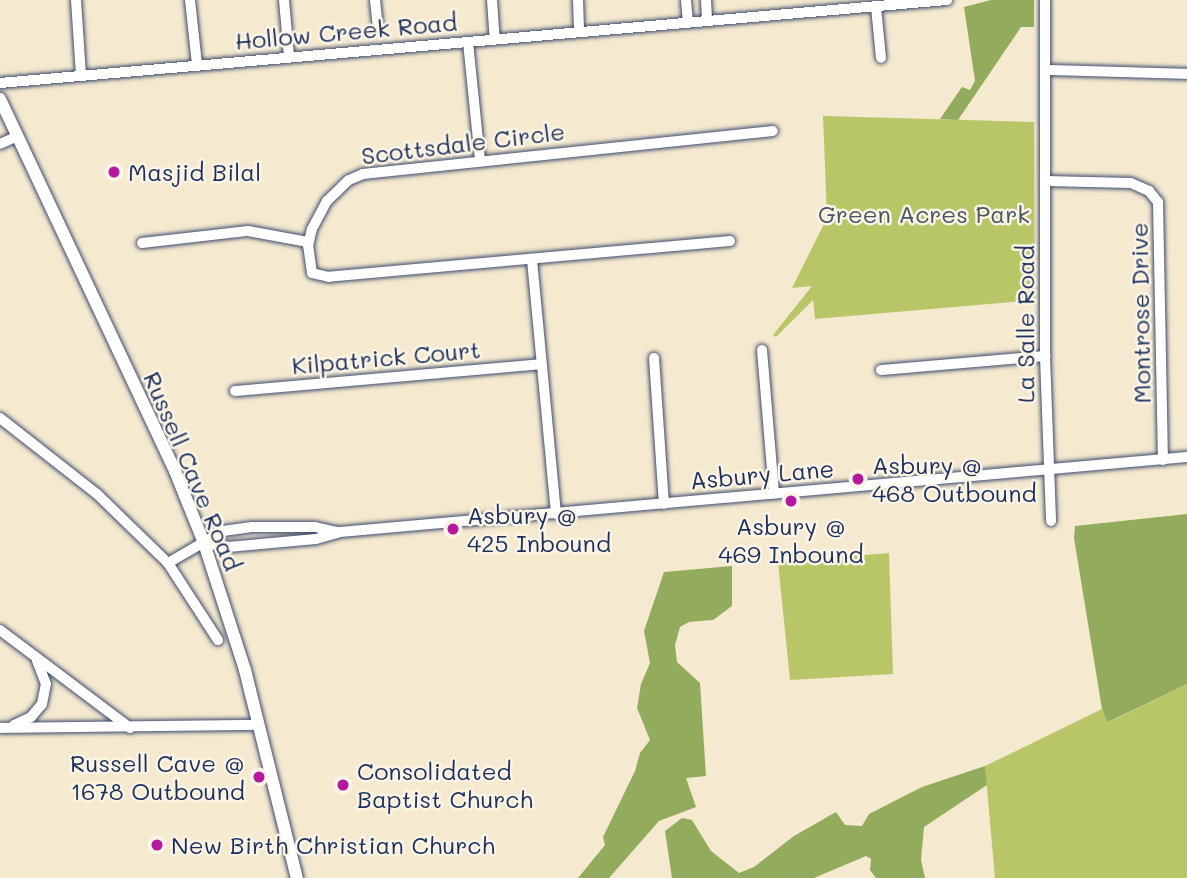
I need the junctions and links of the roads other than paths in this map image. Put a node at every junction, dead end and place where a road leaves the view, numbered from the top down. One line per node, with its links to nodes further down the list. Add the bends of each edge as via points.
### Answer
1 (76, 0): 25 (street)
2 (190, 0): 22 (street)
3 (284, 0): 20 (street)
4 (375, 0): 16 (street)
5 (492, 0): 18 (street)
6 (578, 0): 17 (street)
7 (686, 0): 15 (street)
8 (706, 0): 14 (street)
9 (801, 0): 13 (street)
10 (947, 0): 12 (street, Hollow Creek Road)
11 (1045, 0): 23 (street, La Salle Road)
12 (872, 5): 13 (street, Hollow Creek Road); 21 (street)
13 (802, 13): 14 (street, Hollow Creek Road)
14 (707, 21): 15 (street, Hollow Creek Road)
15 (688, 23): 17 (street, Hollow Creek Road)
16 (377, 28)
17 (579, 32): 18 (street, Hollow Creek Road)
18 (495, 40): 19 (street, Hollow Creek Road)
19 (468, 42): 20 (street, Hollow Creek Road); 31 (street)
20 (289, 56): 22 (street, Hollow Creek Road)
21 (881, 58)
22 (197, 64): 25 (street, Hollow Creek Road)
23 (1046, 70): 24 (street); 32 (street, La Salle Road)
24 (1187, 74)
25 (82, 75): 26 (street, Hollow Creek Road)
26 (0, 83)
27 (0, 99): 29 (main road, Russell Cave Road)
28 (773, 131): 31 (street, Scottsdale Circle)
29 (16, 137): 30 (street); 52 (main road, Russell Cave Road, via 175,471)
30 (0, 144)
31 (480, 160): 34 (street, Scottsdale Circle, via 353,177 327,201)
32 (1046, 181): 38 (street, La Salle Road); 45 (street, Montrose Drive, via 1131,183 1149,191 1158,202)
33 (730, 241): 36 (street)
34 (308, 242): 35 (street, via 226,231); 36 (street, via 312,273 321,276)
35 (142, 243)
36 (532, 260): 40 (street)
37 (762, 350): 47 (street)
38 (1045, 356): 41 (street); 46 (street, La Salle Road)
39 (654, 358): 48 (street)
40 (541, 364): 42 (street, Kilpatrick Court); 49 (street)
41 (881, 370)
42 (235, 391)
43 (0, 418): 53 (street, via 89,487)
44 (1187, 457): 45 (street, Asbury Lane)
45 (1163, 460): 46 (street, Asbury Lane)
46 (1048, 471): 47 (street, Asbury Lane); 50 (street, La Salle Road)
47 (774, 494): 48 (street, Asbury Lane)
48 (664, 504): 49 (street, Asbury Lane)
49 (556, 514): 51 (street, Asbury Lane)
50 (1051, 521)
51 (340, 532): 52 (street, Asbury Lane, via 316,539 228,547); 52 (street, Asbury Lane, via 315,527 252,527 223,531)
52 (204, 543): 53 (street); 57 (main road, Russell Cave Road, via 246,670)
53 (168, 563): 55 (street)
54 (0, 630): 56 (street)
55 (218, 640)
56 (34, 656): 58 (street, via 46,684 42,704 31,717); 59 (street)
57 (258, 725): 59 (street); 60 (main road, Russell Cave Road)
58 (3, 728): 59 (street)
59 (130, 728)
60 (297, 878)

